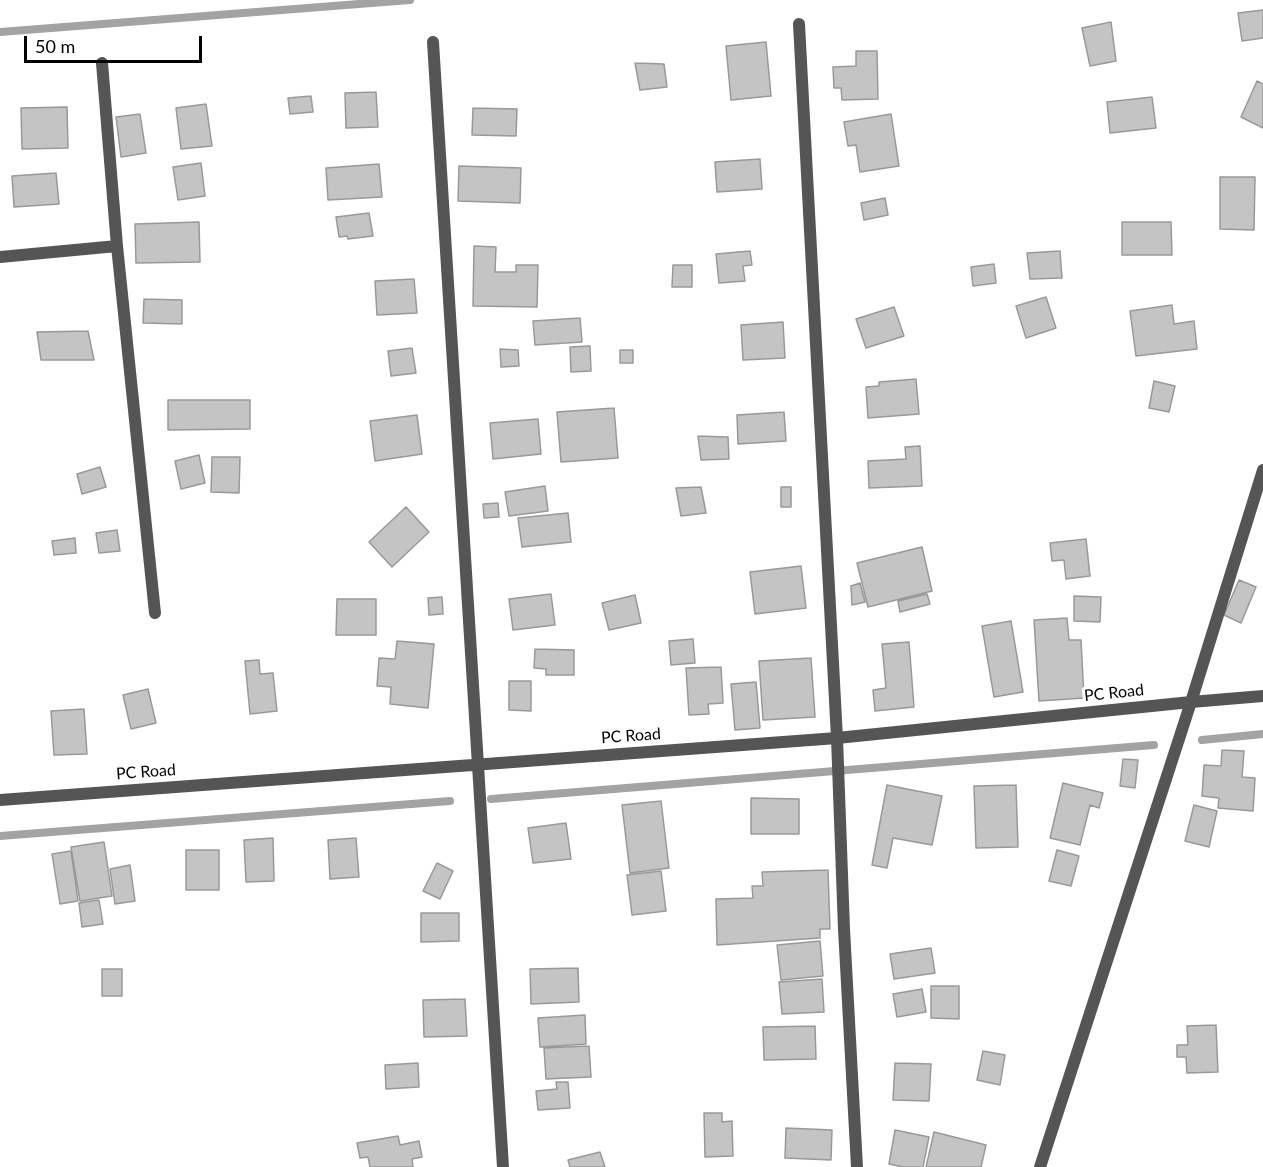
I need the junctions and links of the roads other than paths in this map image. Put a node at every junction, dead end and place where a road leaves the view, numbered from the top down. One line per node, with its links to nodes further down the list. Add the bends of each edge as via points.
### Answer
1 (799, 24): 10 (street)
2 (433, 42): 11 (street)
3 (102, 63): 4 (street)
4 (117, 246): 5 (street); 7 (street)
5 (0, 257)
6 (1263, 470): 9 (street)
7 (154, 613)
8 (1263, 696): 9 (street, PC Road)
9 (1191, 702): 10 (street, PC Road); 15 (street)
10 (837, 738): 11 (street, PC Road); 14 (street)
11 (478, 763): 12 (street, PC Road); 13 (street)
12 (0, 800)
13 (503, 1167)
14 (857, 1167)
15 (1040, 1167)

